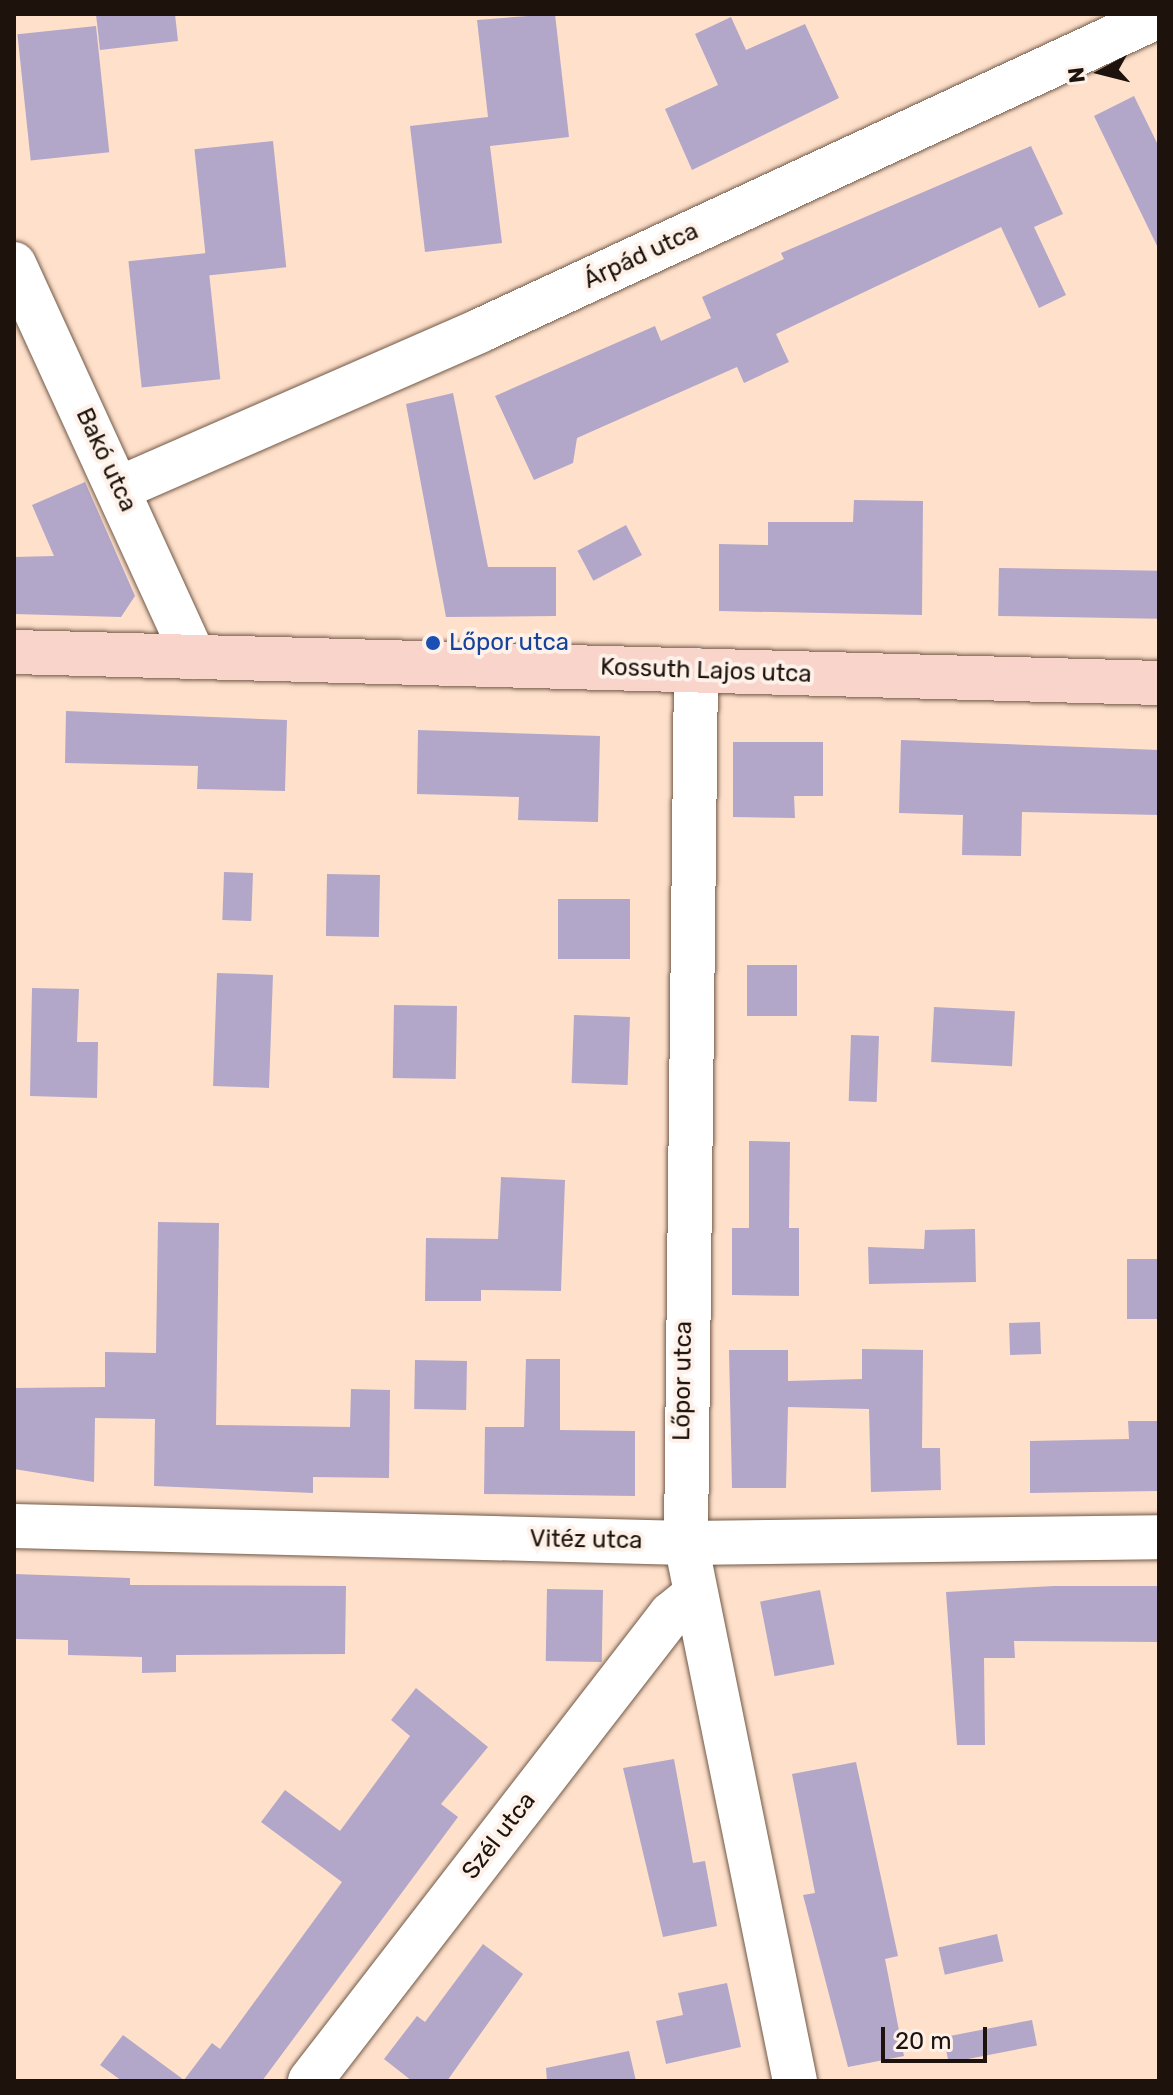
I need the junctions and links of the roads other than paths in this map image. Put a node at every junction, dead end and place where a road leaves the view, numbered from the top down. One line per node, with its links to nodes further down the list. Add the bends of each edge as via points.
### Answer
1 (1159, 16): 3 (street, Árpád utca, via 479,331)
2 (14, 264): 3 (street, Bakó utca)
3 (120, 488): 5 (street, Bakó utca)
4 (14, 652): 5 (main road, Kossuth Lajos utca)
5 (194, 657): 6 (main road, Kossuth Lajos utca)
6 (696, 670): 7 (main road, Kossuth Lajos utca); 10 (street, Lőpor utca)
7 (1159, 683)
8 (14, 1526): 10 (street, Vitéz utca)
9 (1159, 1537): 10 (street, Vitéz utca)
10 (686, 1543): 11 (street, Lőpor utca)
11 (693, 1596): 12 (street, Szél utca, via 671,1614); 13 (street, Lőpor utca)
12 (310, 2081)
13 (795, 2081)

